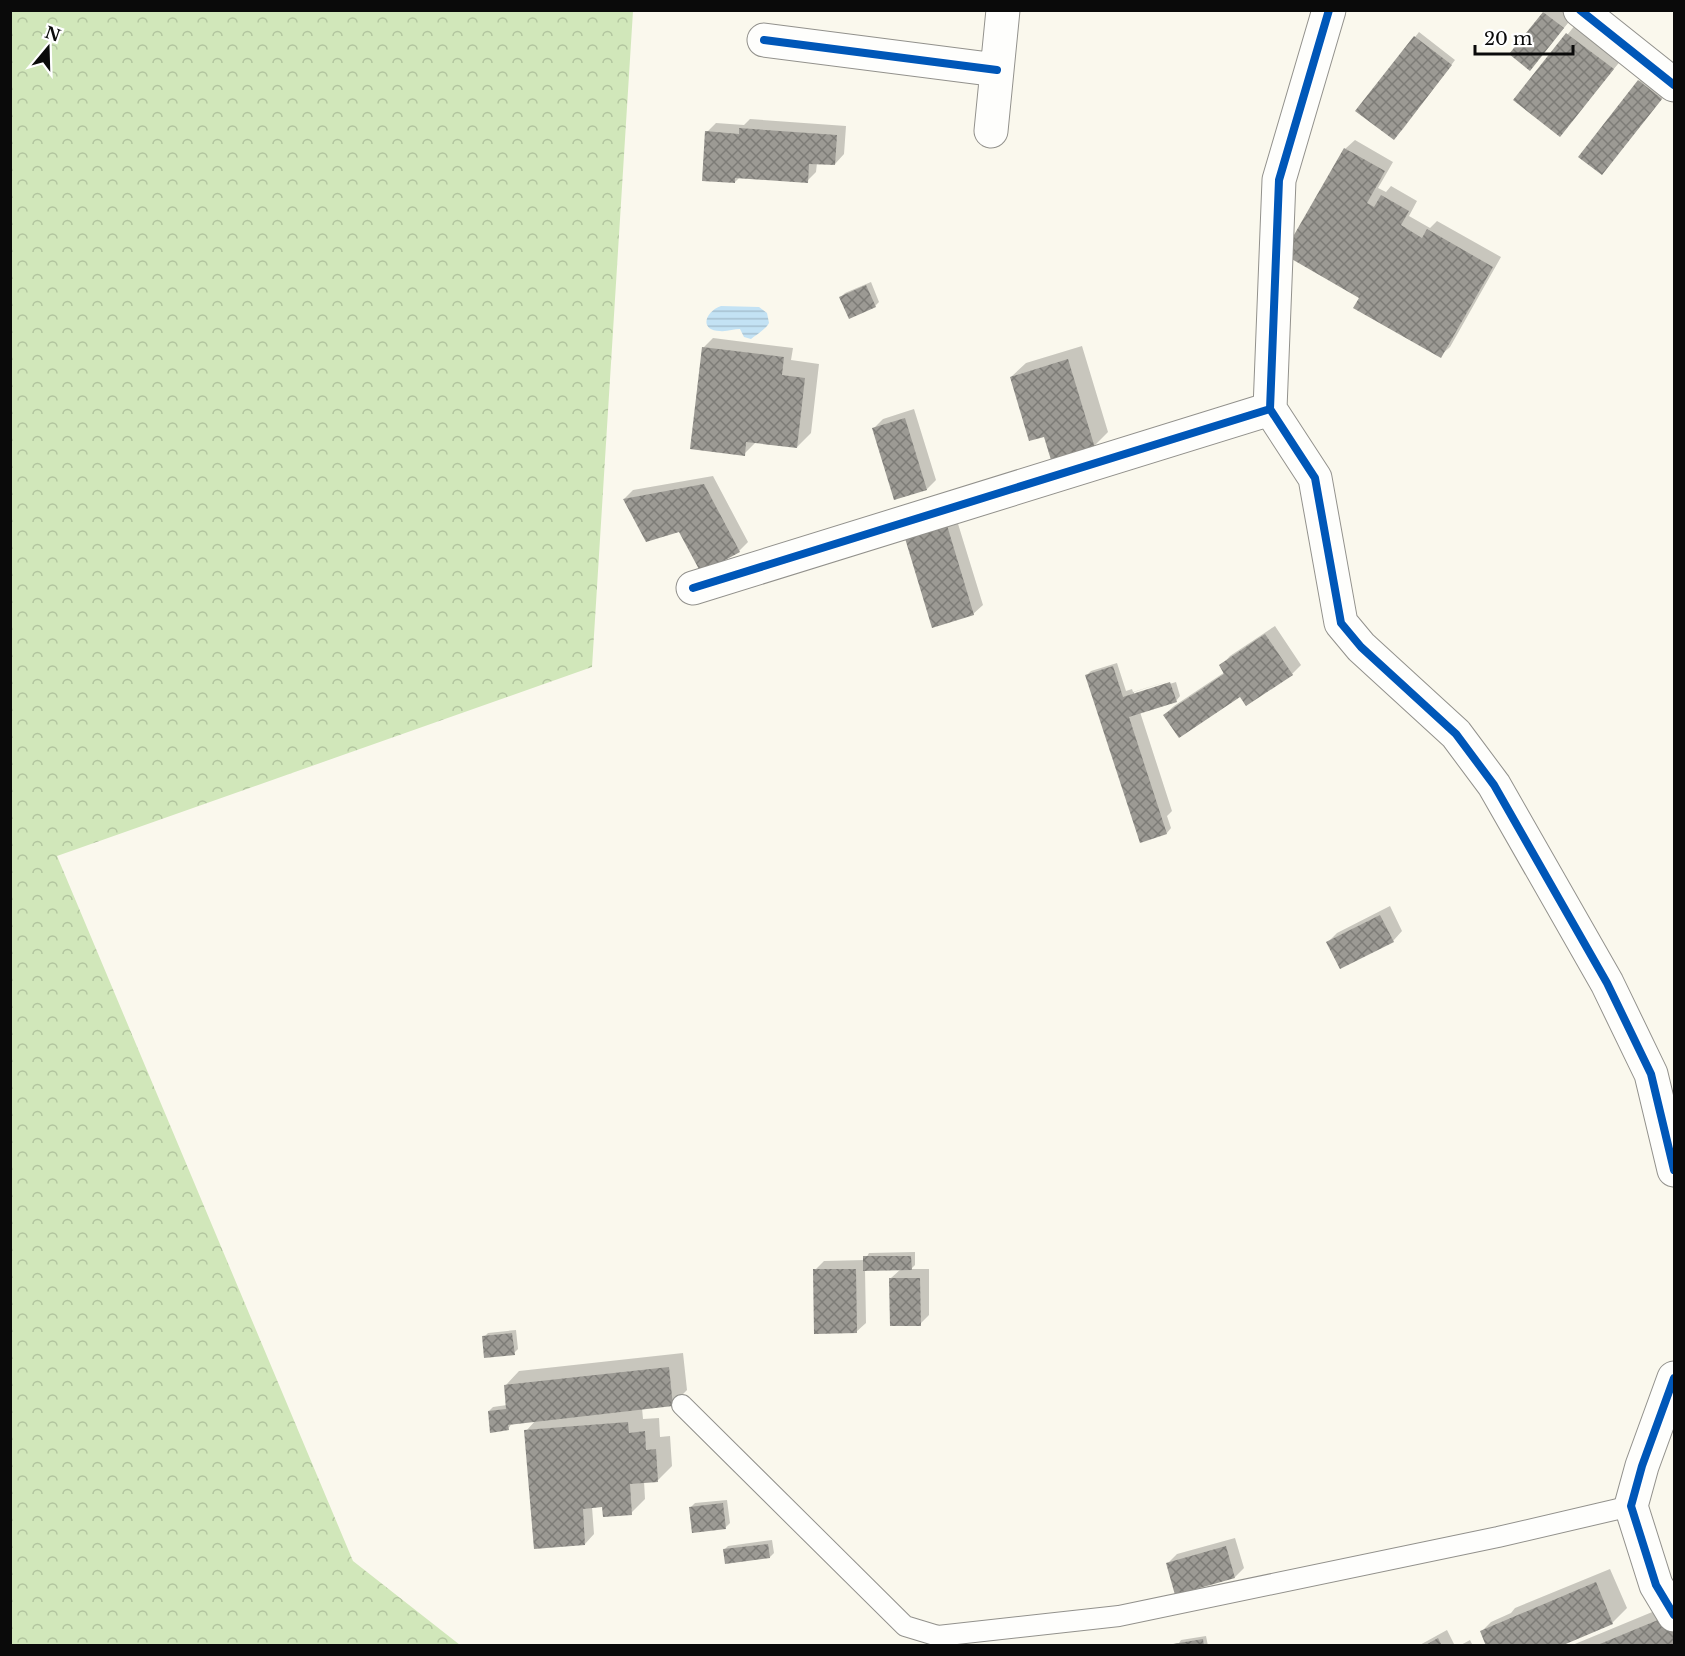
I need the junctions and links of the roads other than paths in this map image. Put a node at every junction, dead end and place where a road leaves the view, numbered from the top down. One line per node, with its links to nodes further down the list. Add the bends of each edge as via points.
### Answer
1 (1003, 10): 5 (street)
2 (1329, 10): 8 (street, via 1280,180)
3 (1580, 10): 6 (street)
4 (764, 40): 5 (street)
5 (997, 70): 7 (street)
6 (1674, 85)
7 (991, 131)
8 (1270, 409): 9 (street); 10 (street, via 1315,478 1341,623 1361,647 1456,734 1494,785 1608,983 1651,1074)
9 (693, 588)
10 (1674, 1170)
11 (1674, 1378): 13 (street)
12 (682, 1405): 13 (lane, via 905,1626 938,1636 1119,1616)
13 (1631, 1506): 14 (street, via 1656,1585)
14 (1674, 1615)

